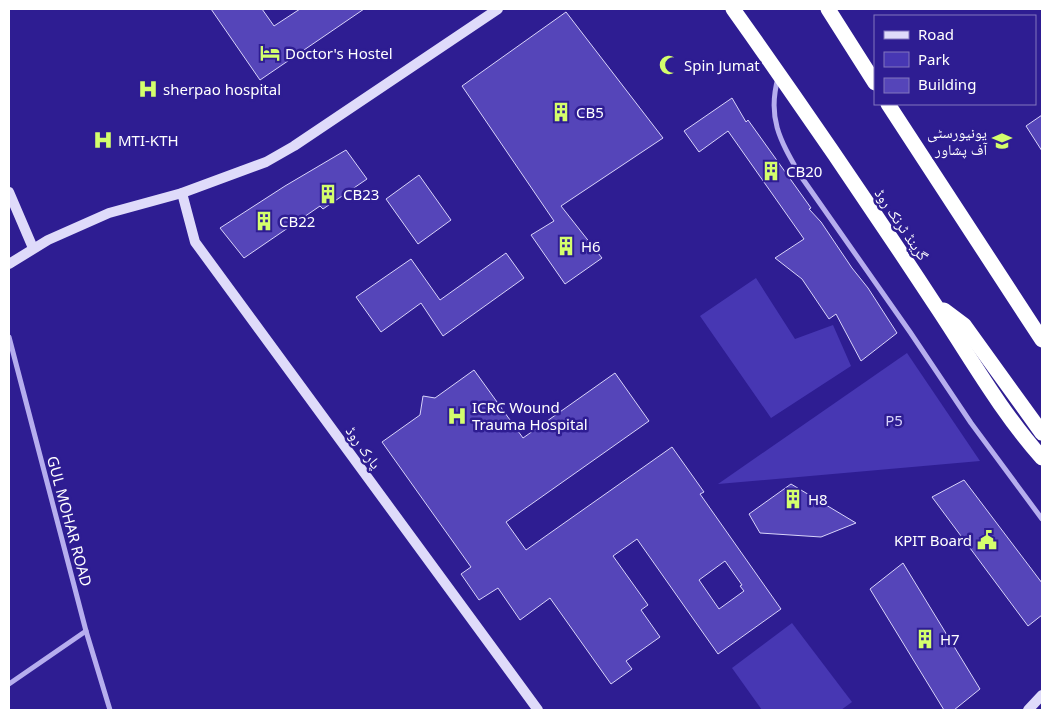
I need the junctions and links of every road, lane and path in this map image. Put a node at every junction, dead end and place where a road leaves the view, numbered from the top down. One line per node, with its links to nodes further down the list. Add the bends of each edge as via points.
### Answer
1 (498, 9): 8 (street, via 294,146 266,162)
2 (733, 9): 4 (highway, گرینڈ ٹرنک روڈ)
3 (828, 9): 5 (highway)
4 (780, 74): 11 (highway, گرینڈ ٹرنک روڈ); 16 (street, via 773,96 774,118 784,148 971,423)
5 (874, 81)
6 (889, 105): 13 (highway)
7 (9, 192): 9 (street)
8 (182, 193): 9 (street, via 108,213); 21 (street, پارک روڈ, via 195,242)
9 (33, 248): 10 (street)
10 (9, 264)
11 (934, 302): 14 (highway, via 964,326); 15 (highway, گرینڈ ٹرنک روڈ, via 1026,440)
12 (9, 337): 17 (street, GUL MOHAR ROAD)
13 (1042, 340)
14 (1042, 433)
15 (1042, 458)
16 (1042, 519)
17 (86, 631): 18 (street); 20 (street, GUL MOHAR ROAD)
18 (9, 684)
19 (1042, 695): 22 (street)
20 (110, 710)
21 (538, 710)
22 (1028, 710)

